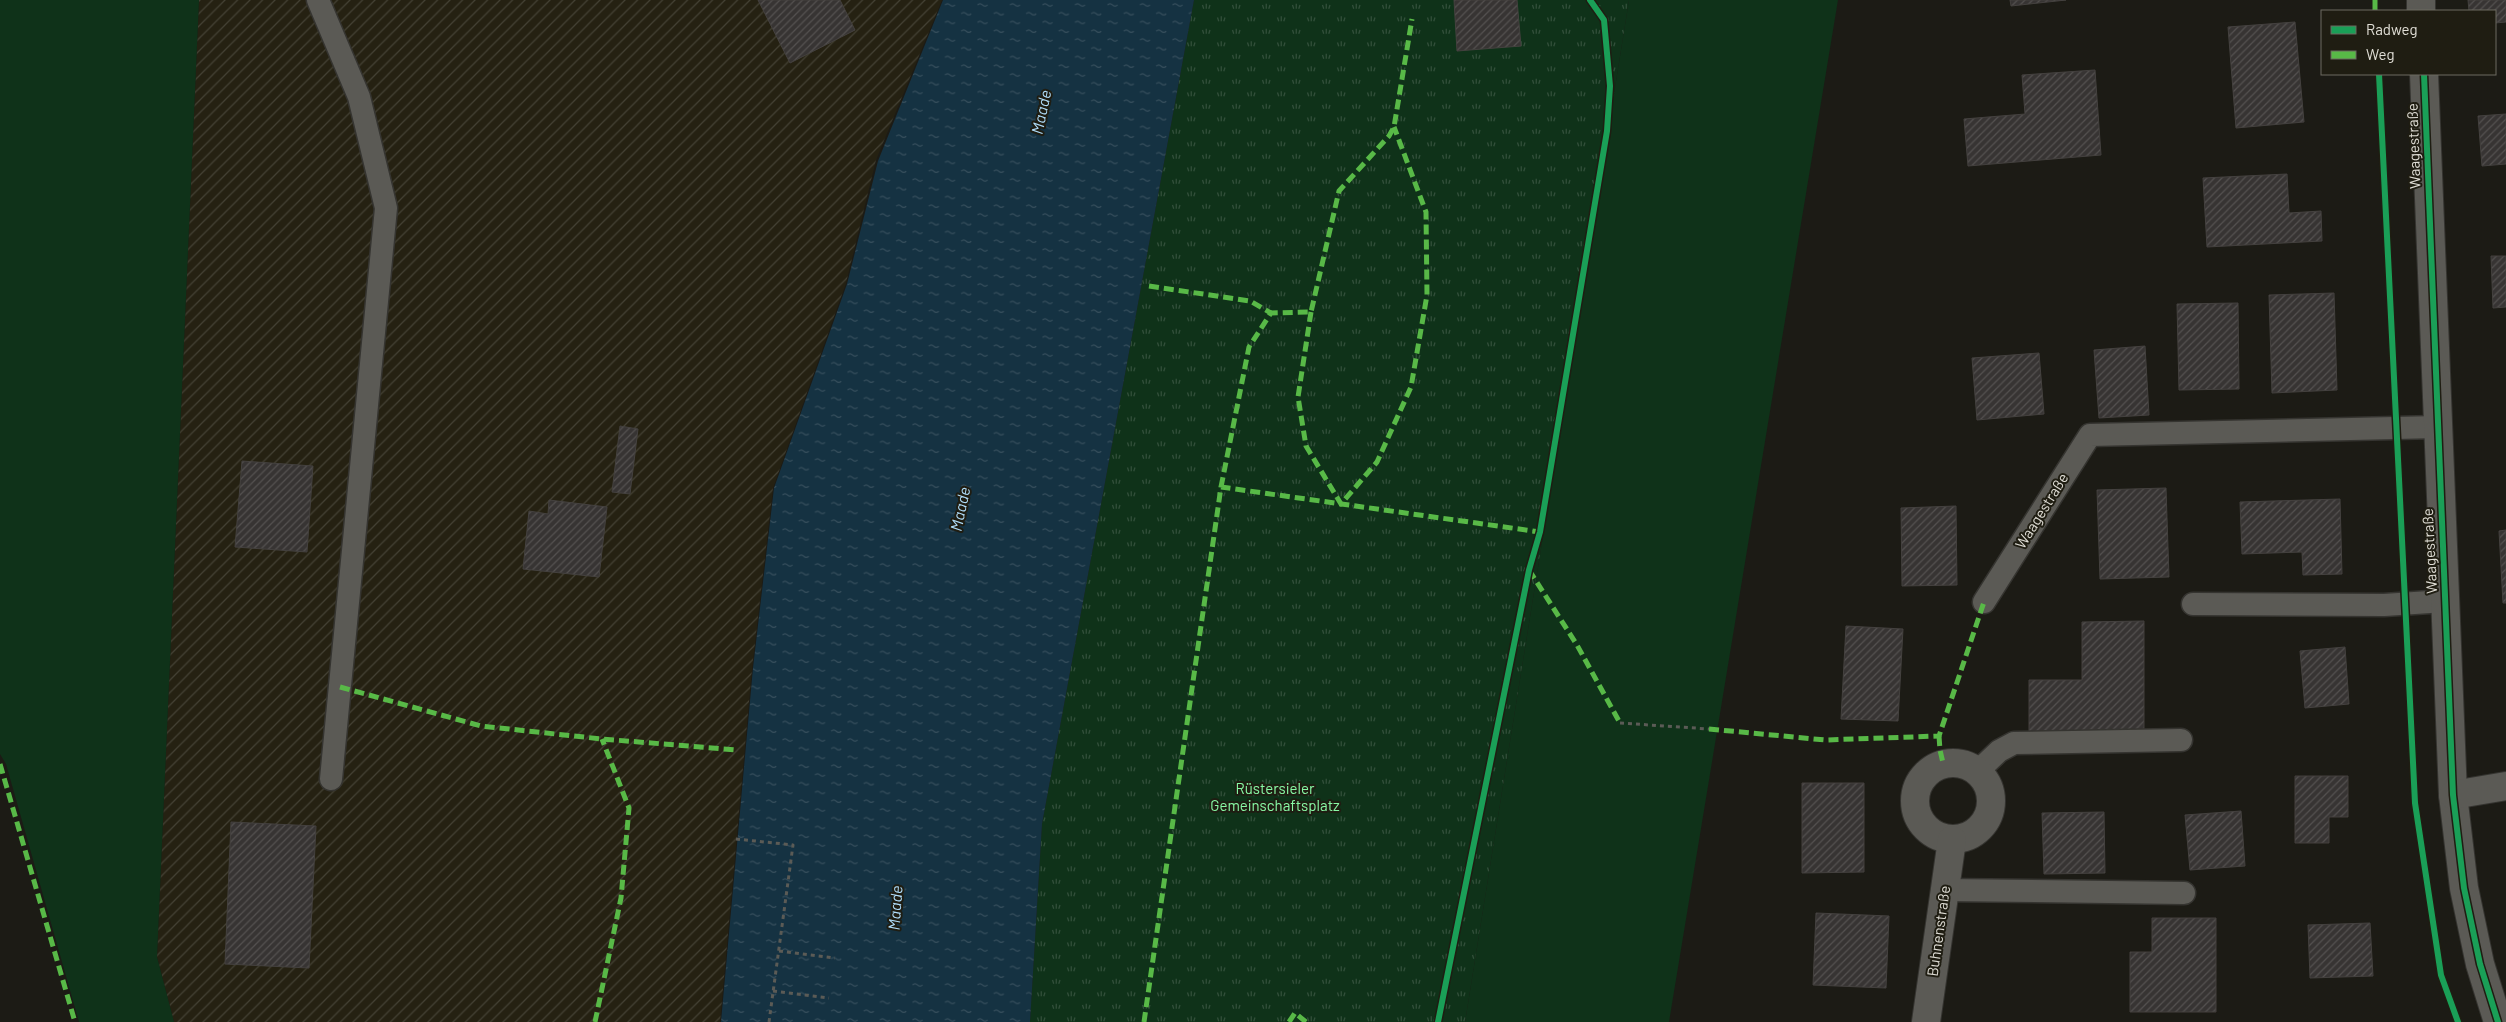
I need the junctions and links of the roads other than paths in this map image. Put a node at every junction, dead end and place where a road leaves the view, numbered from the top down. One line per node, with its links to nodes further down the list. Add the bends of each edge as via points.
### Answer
1 (318, 0): 9 (lane, via 359,97 386,208)
2 (2424, 75): 3 (street, Waagestraße)
3 (2438, 427): 4 (street, Waagestraße); 5 (lane, Waagestraße, via 2090,435)
4 (2445, 601): 6 (lane, via 2384,605); 11 (street, Waagestraße)
5 (1984, 602)
6 (2193, 604)
7 (2181, 740): 8 (lane, via 2014,743 1999,751)
8 (1978, 771): 12 (street, via 1990,791 1992,807 1988,818 1969,837); 12 (street, via 1962,763 1944,763 1927,772 1918,786 1914,802 1923,826 1937,836)
9 (331, 778)
10 (2506, 786): 11 (street)
11 (2453, 795): 16 (street, Waagestraße, via 2464,888 2480,964)
12 (1952, 840): 13 (street, Buhnenstraße)
13 (1945, 890): 14 (lane); 15 (street, Buhnenstraße)
14 (2184, 893)
15 (1926, 1022)
16 (2498, 1022)

